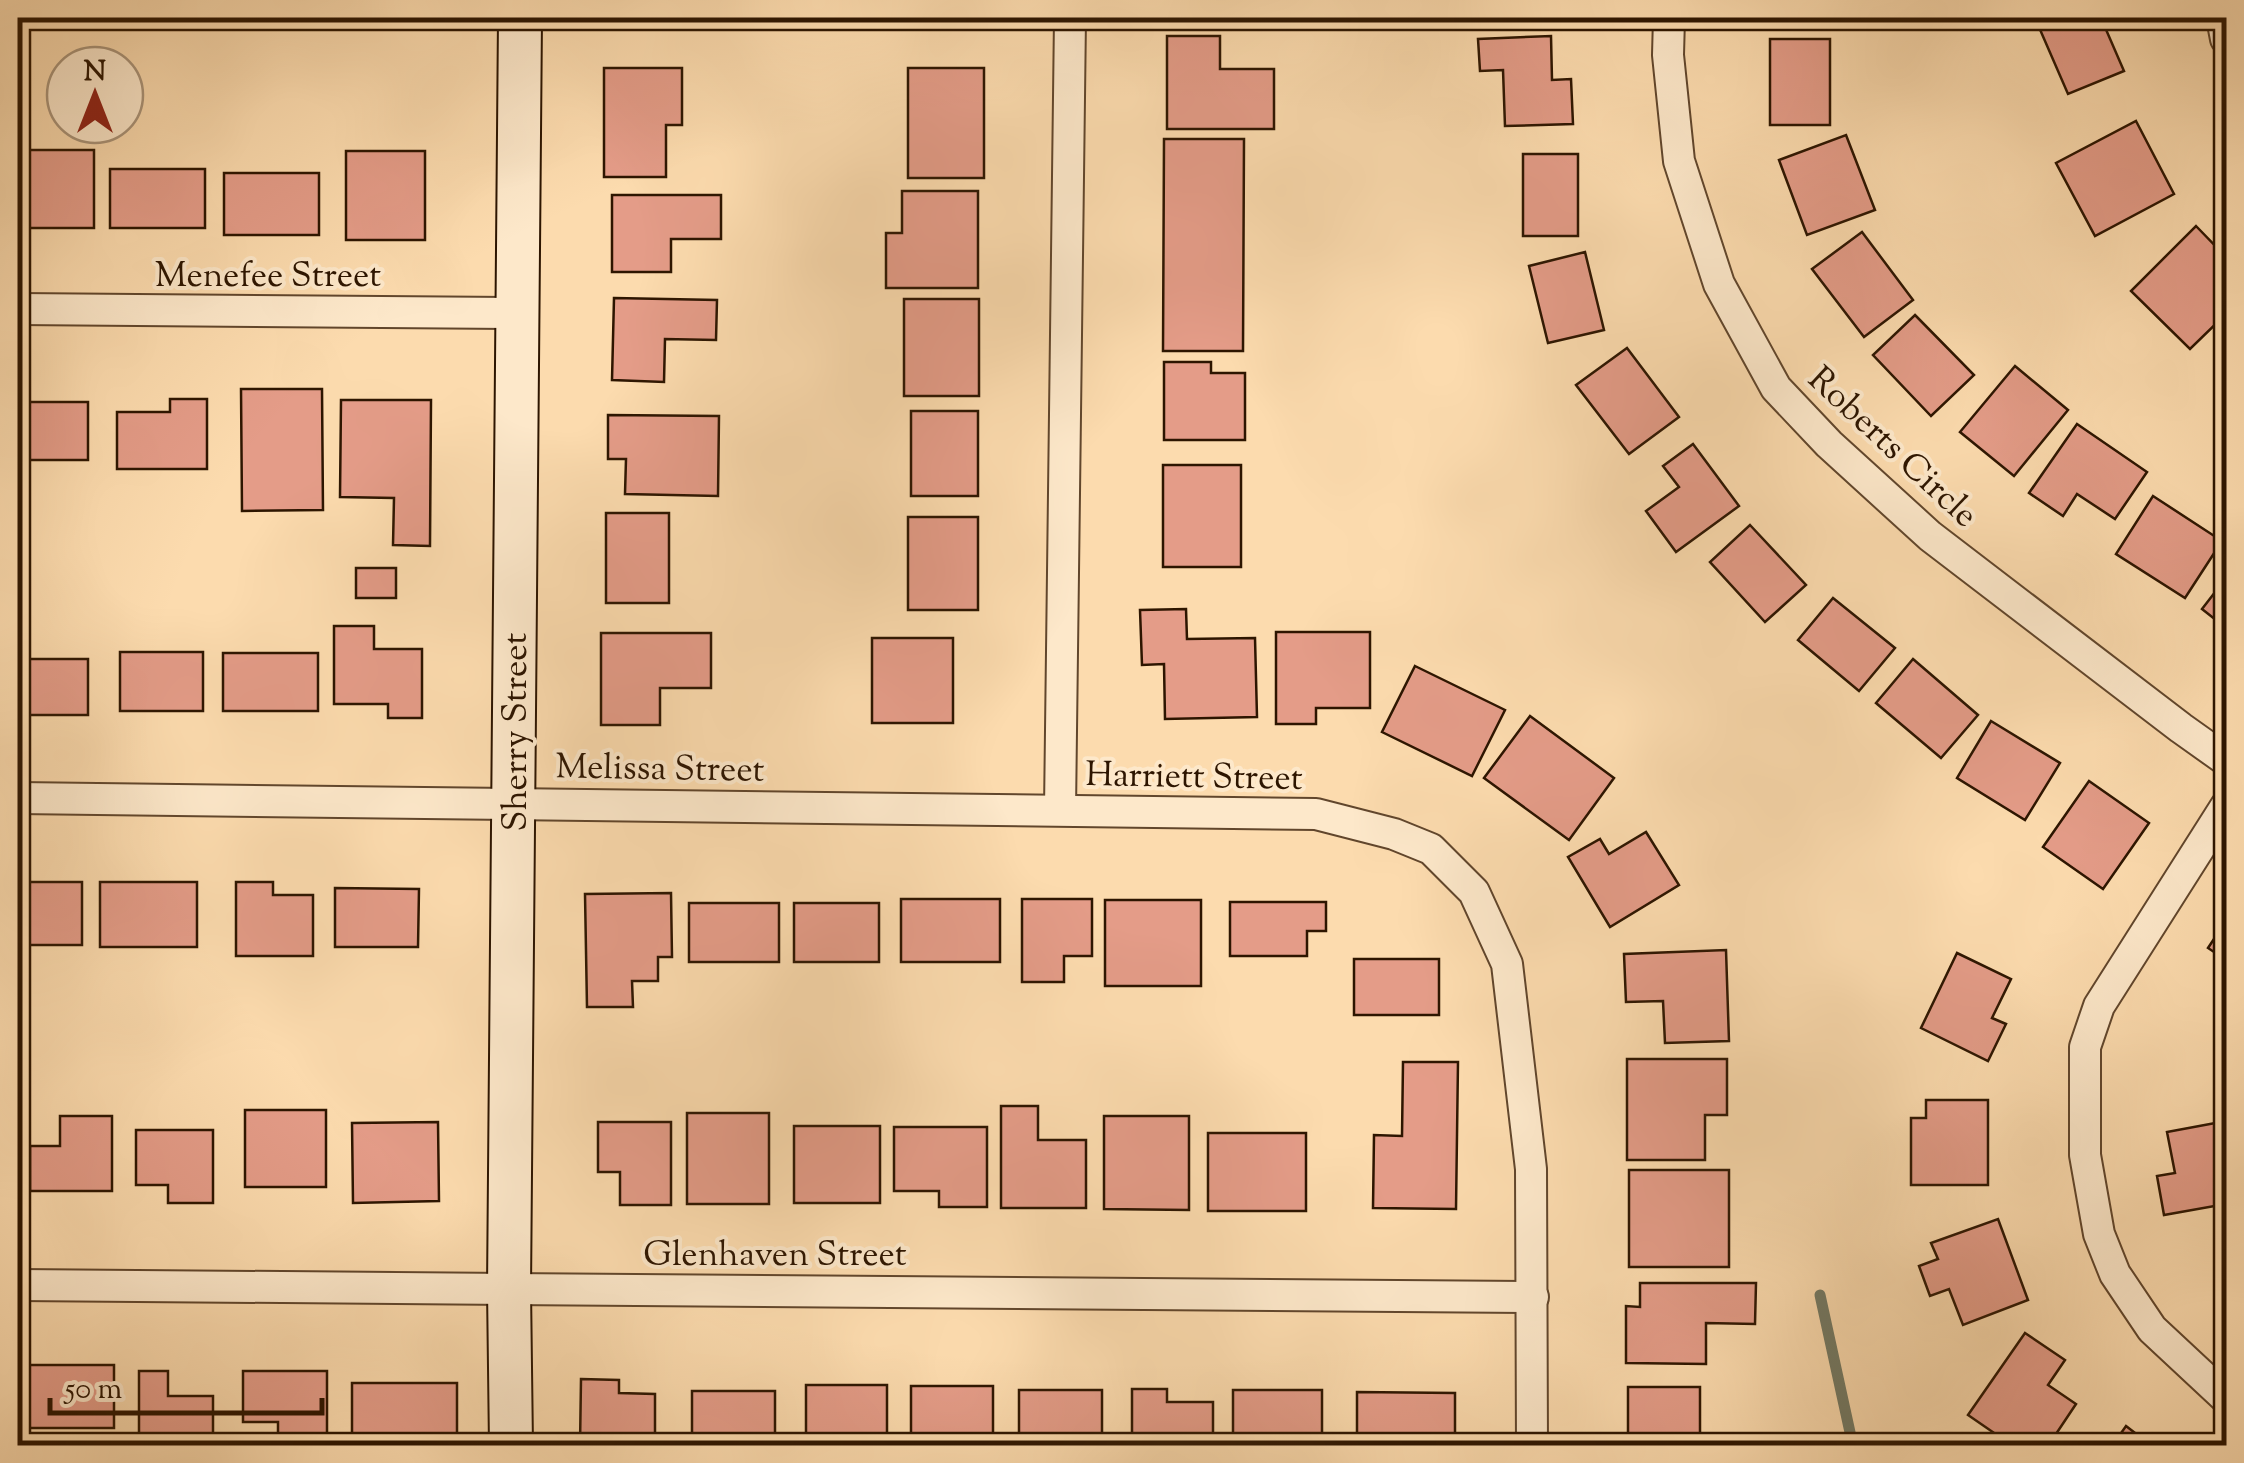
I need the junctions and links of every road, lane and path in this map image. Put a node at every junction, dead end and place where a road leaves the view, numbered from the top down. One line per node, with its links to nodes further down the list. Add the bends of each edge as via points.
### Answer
1 (520, 18): 7 (street, Sherry Street)
2 (1070, 18): 12 (street, Harriett Street)
3 (1669, 18): 8 (street, Roberts Circle, via 1679,161 1719,284 1776,388 1930,536)
4 (2222, 18): 5 (street)
5 (2226, 39)
6 (18, 310): 7 (street, Menefee Street)
7 (517, 313): 10 (street, Sherry Street)
8 (2226, 760)
9 (18, 798): 10 (street, Melissa Street)
10 (513, 802): 12 (street, Melissa Street); 14 (street, Sherry Street)
11 (2226, 806): 16 (street, via 2099,1006 2085,1047 2085,1155 2099,1234 2115,1274 2152,1329)
12 (1060, 810): 15 (street, Harriett Street, via 1316,814 1431,849 1474,892 1507,964 1531,1169)
13 (18, 1285): 14 (street, Glenhaven Street)
14 (509, 1289): 15 (street, Glenhaven Street); 17 (street, Sherry Street)
15 (1533, 1297): 18 (street, Harriett Street)
16 (2226, 1398)
17 (511, 1446)
18 (1532, 1446)

